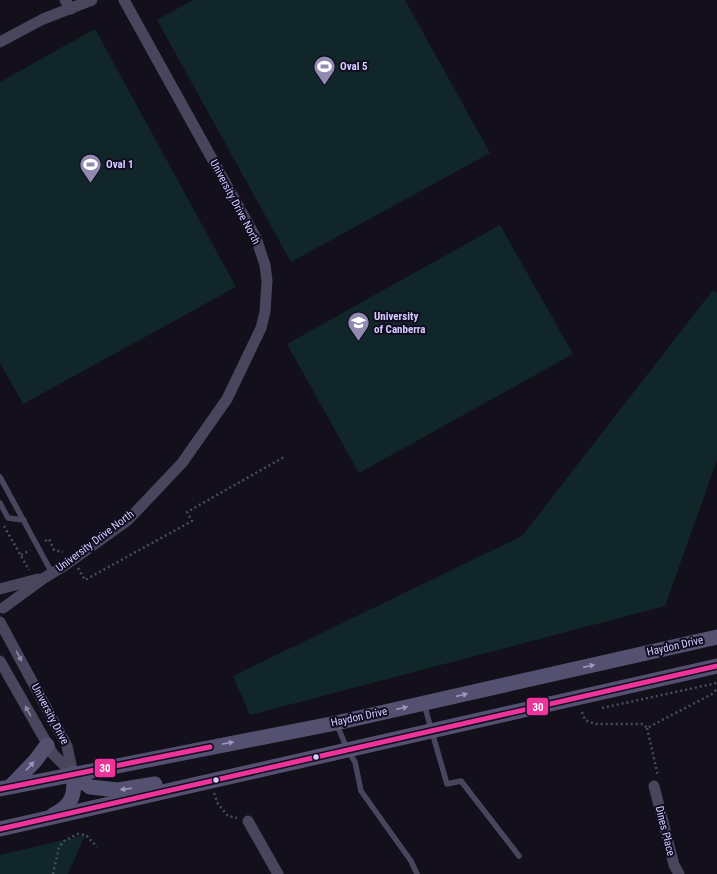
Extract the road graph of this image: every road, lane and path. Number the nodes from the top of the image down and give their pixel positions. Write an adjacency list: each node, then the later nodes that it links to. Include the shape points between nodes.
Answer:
1 (92, 0): 3 (street)
2 (124, 0): 12 (street, University Drive North, via 256,238 265,264 265,312 261,328 227,399 182,463 128,520)
3 (68, 4): 4 (street)
4 (0, 42)
5 (284, 457): 12 (path, via 187,512 192,521 85,580)
6 (0, 477): 8 (lane)
7 (0, 503): 8 (lane, via 8,518)
8 (24, 520): 10 (lane)
9 (3, 525): 11 (path)
10 (38, 546): 11 (path); 12 (path, via 49,539 54,550 68,551); 13 (lane)
11 (21, 555): 13 (path)
12 (74, 560): 13 (street, University Drive North)
13 (44, 577): 14 (street, University Drive North); 15 (street, University Drive North)
14 (0, 589)
15 (1, 605): 16 (street)
16 (0, 622): 28 (street, University Drive, one-way to 28, via 67,746)
17 (717, 637): 21 (main road, Haydon Drive, one-way to 17)
18 (0, 661): 26 (street, University Drive, one-way to 18)
19 (717, 666): 25 (main road)
20 (717, 689): 24 (path)
21 (424, 703): 23 (main road, Haydon Drive, one-way to 21); 25 (lane)
22 (582, 712): 24 (path, via 585,720 595,724 643,724)
23 (336, 723): 27 (lane); 28 (main road, Haydon Drive, one-way to 23)
24 (647, 728): 29 (path, via 659,781)
25 (432, 731): 27 (main road); 36 (lane, via 447,784 461,781)
26 (47, 745): 28 (street, University Drive); 30 (main road, one-way to 26, via 35,761)
27 (348, 750): 31 (main road); 39 (lane, via 355,762 361,791 411,861)
28 (73, 774): 30 (main road, Haydon Drive); 31 (main road, one-way to 28, via 175,779 118,790 90,787); 32 (main road, via 75,788 68,805 60,812)
29 (654, 786): 40 (street, Dines Place, via 674,865)
30 (6, 788)
31 (210, 788): 32 (main road); 33 (path, via 228,816)
32 (44, 819): 34 (main road)
33 (248, 821): 38 (street)
34 (0, 829)
35 (97, 847): 37 (path, via 86,836 78,834 64,841 59,847)
36 (519, 856)
37 (53, 874)
38 (278, 874)
39 (417, 874)
40 (679, 874)

